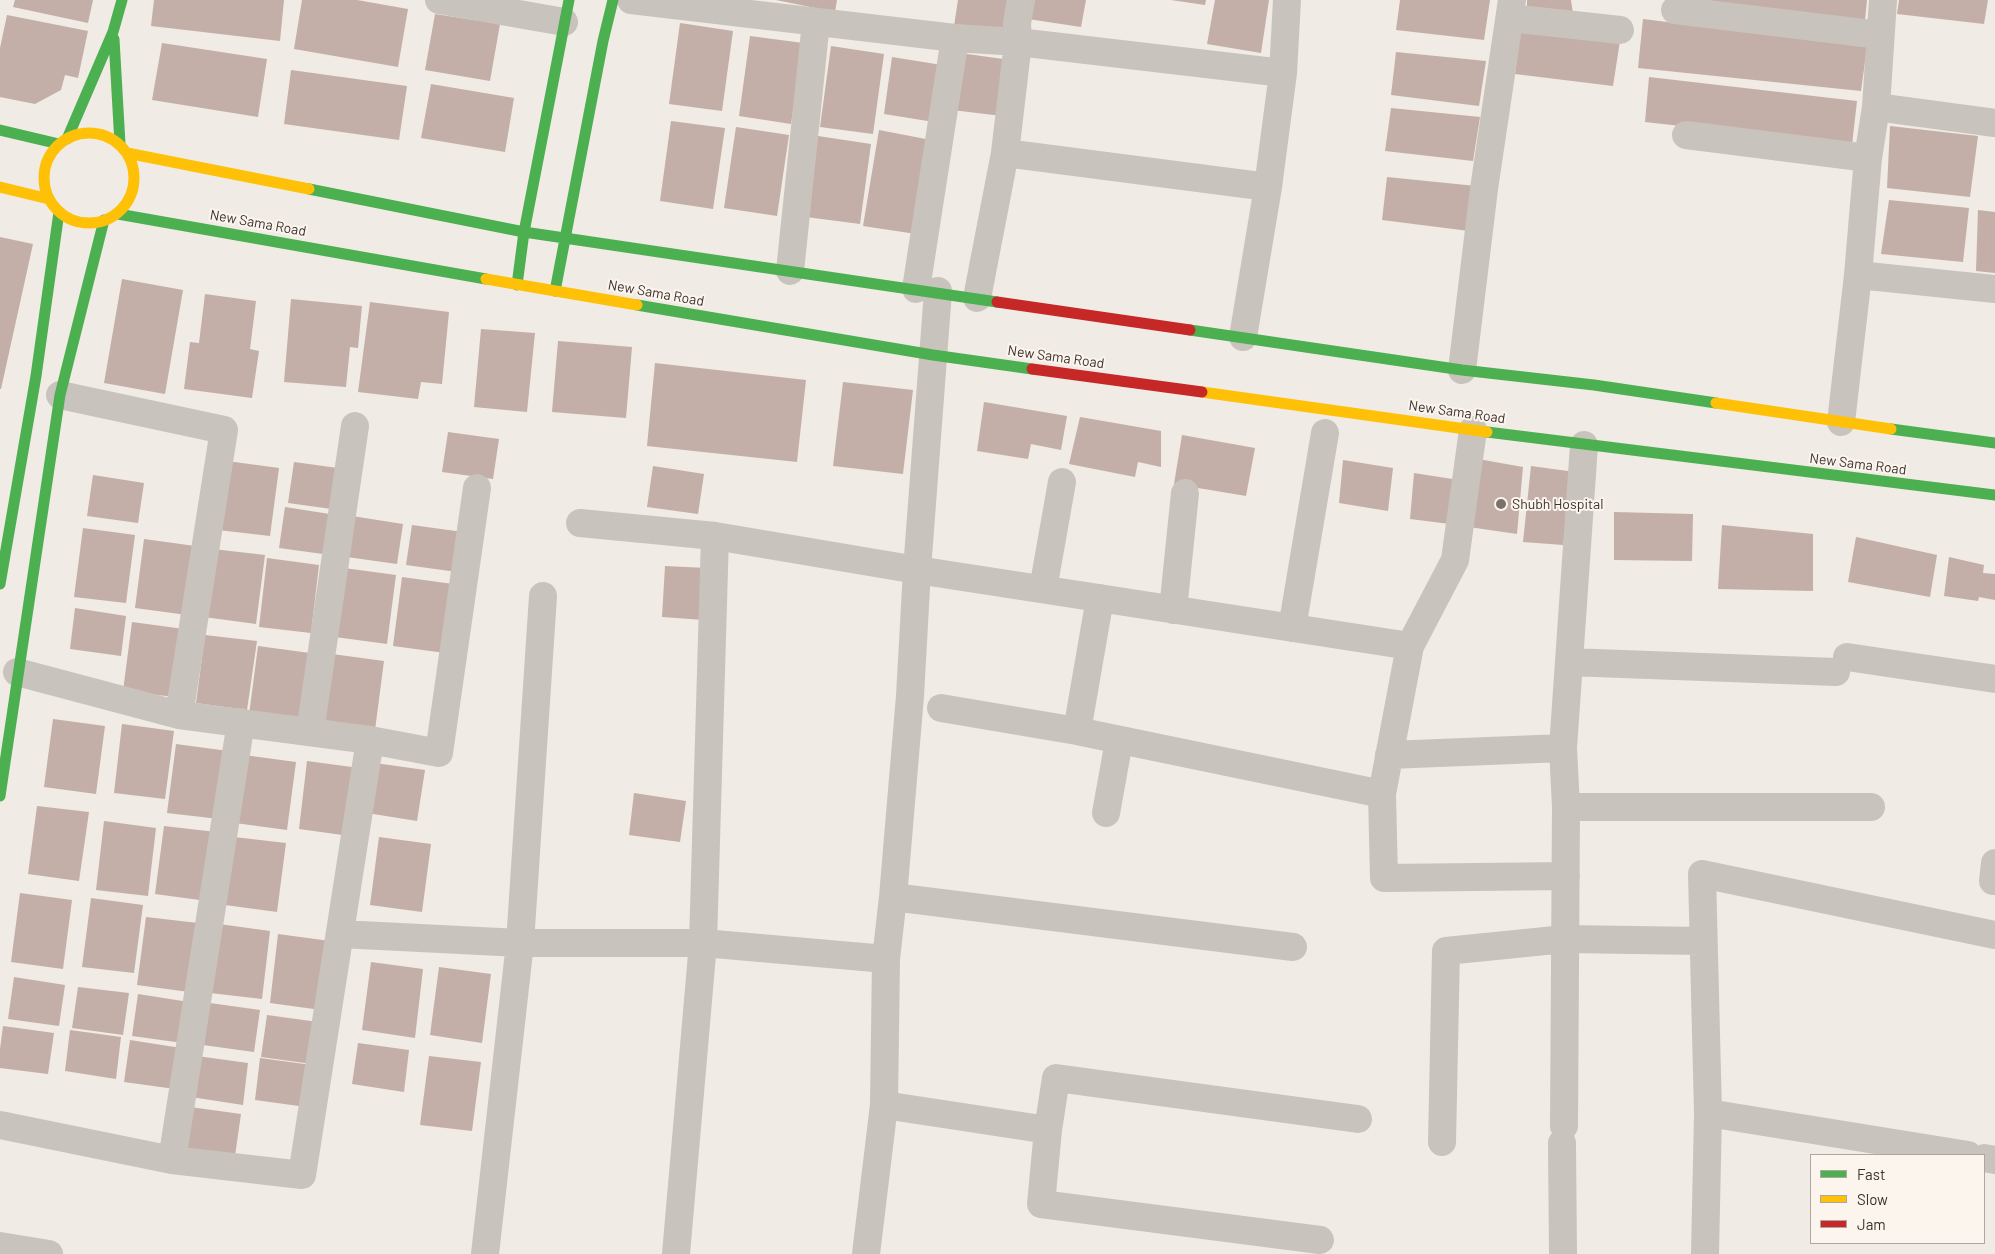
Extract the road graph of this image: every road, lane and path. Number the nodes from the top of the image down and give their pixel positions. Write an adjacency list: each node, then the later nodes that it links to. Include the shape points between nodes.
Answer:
1 (122, 0): 13 (main road)
2 (439, 0): 10 (street)
3 (613, 0): 33 (main road)
4 (631, 0): 11 (street)
5 (1021, 0): 16 (street)
6 (1287, 0): 17 (street)
7 (1883, 0): 14 (street)
8 (1511, 9): 12 (street); 43 (street)
9 (1675, 10): 14 (street)
10 (566, 11): 32 (main road)
11 (816, 22): 15 (street); 34 (street)
12 (1620, 30)
13 (114, 32): 22 (main road); 23 (main road)
14 (1880, 35): 18 (street)
15 (955, 38): 16 (street); 38 (street)
16 (1018, 42): 17 (street); 24 (street)
17 (1283, 73): 27 (street)
18 (1876, 108): 19 (street); 25 (street)
19 (1995, 123)
20 (0, 130): 22 (main road)
21 (1686, 135): 25 (street)
22 (63, 141): 23 (main road, via 91,133 107,136); 28 (main road, via 51,154 45,168 44,184)
23 (123, 149): 30 (main road, via 135,172 134,188); 32 (main road)
24 (1005, 154): 27 (street); 40 (street)
25 (1868, 158): 35 (street)
26 (0, 187): 28 (main road)
27 (1268, 187): 41 (street)
28 (49, 199): 29 (main road)
29 (59, 212): 31 (main road, via 73,220 88,223); 58 (main road, via 36,376)
30 (118, 214): 31 (main road); 36 (main road, New Sama Road)
31 (104, 220): 44 (main road)
32 (524, 232): 33 (main road); 36 (main road)
33 (565, 236): 34 (main road); 39 (main road)
34 (790, 271): 38 (main road)
35 (1858, 275): 37 (street); 45 (street)
36 (517, 285): 39 (main road, New Sama Road)
37 (1995, 289)
38 (927, 290): 40 (main road); 42 (street)
39 (555, 291): 42 (main road, New Sama Road)
40 (977, 298): 41 (main road)
41 (1243, 337): 43 (main road)
42 (933, 355): 47 (main road, New Sama Road); 57 (street)
43 (1462, 370): 45 (main road, via 1594,385)
44 (60, 395): 66 (main road); 69 (street, via 224,430)
45 (1841, 422): 49 (main road)
46 (354, 426): 72 (street)
47 (1473, 430): 50 (main road, New Sama Road); 64 (street, via 1455,560)
48 (1326, 433): 63 (street)
49 (1995, 443)
50 (1584, 445): 54 (main road, New Sama Road); 65 (street)
51 (1062, 482): 59 (street)
52 (477, 488): 73 (street, via 439,753)
53 (1185, 493): 62 (street)
54 (1995, 495)
55 (580, 523): 56 (street)
56 (715, 536): 57 (street); 89 (street)
57 (917, 570): 59 (street); 83 (street)
58 (0, 584)
59 (1043, 589): 61 (street)
60 (543, 596): 88 (street)
61 (1100, 598): 62 (street); 71 (street)
62 (1173, 610): 63 (street)
63 (1292, 628): 64 (street)
64 (1410, 646): 76 (street)
65 (1569, 662): 67 (street, via 1841,665); 75 (street)
66 (18, 672): 69 (street); 78 (main road)
67 (1995, 679)
68 (941, 708): 71 (street)
69 (179, 715): 70 (street)
70 (241, 722): 72 (street); 99 (street)
71 (1077, 731): 74 (street)
72 (310, 732): 73 (street)
73 (370, 740): 84 (street)
74 (1119, 741): 77 (street); 81 (street)
75 (1563, 748): 76 (street); 80 (street)
76 (1389, 755): 77 (street)
77 (1382, 794): 82 (street, via 1384,878)
78 (0, 796)
79 (1871, 806): 80 (street)
80 (1566, 807): 82 (street)
81 (1106, 813)
82 (1566, 876): 86 (street)
83 (893, 897): 90 (street); 91 (street)
84 (340, 934): 88 (street); 99 (street, via 302,1175)
85 (1995, 935): 87 (street, via 1702,874)
86 (1565, 939): 87 (street); 97 (street, via 1446,951); 106 (street)
87 (1703, 941): 93 (street)
88 (520, 943): 89 (street); 103 (street)
89 (703, 943): 91 (street); 104 (street)
90 (1293, 947)
91 (886, 958): 92 (street)
92 (884, 1105): 96 (street); 105 (street)
93 (1708, 1113): 98 (street); 107 (street)
94 (1358, 1119): 96 (street, via 1056,1078)
95 (0, 1125): 99 (street)
96 (1048, 1130): 100 (street, via 1041,1204)
97 (1442, 1142)
98 (1962, 1154)
99 (172, 1160)
100 (1320, 1240)
101 (0, 1246): 102 (street)
102 (49, 1254)
103 (485, 1254)
104 (676, 1254)
105 (866, 1254)
106 (1563, 1254)
107 (1705, 1254)

